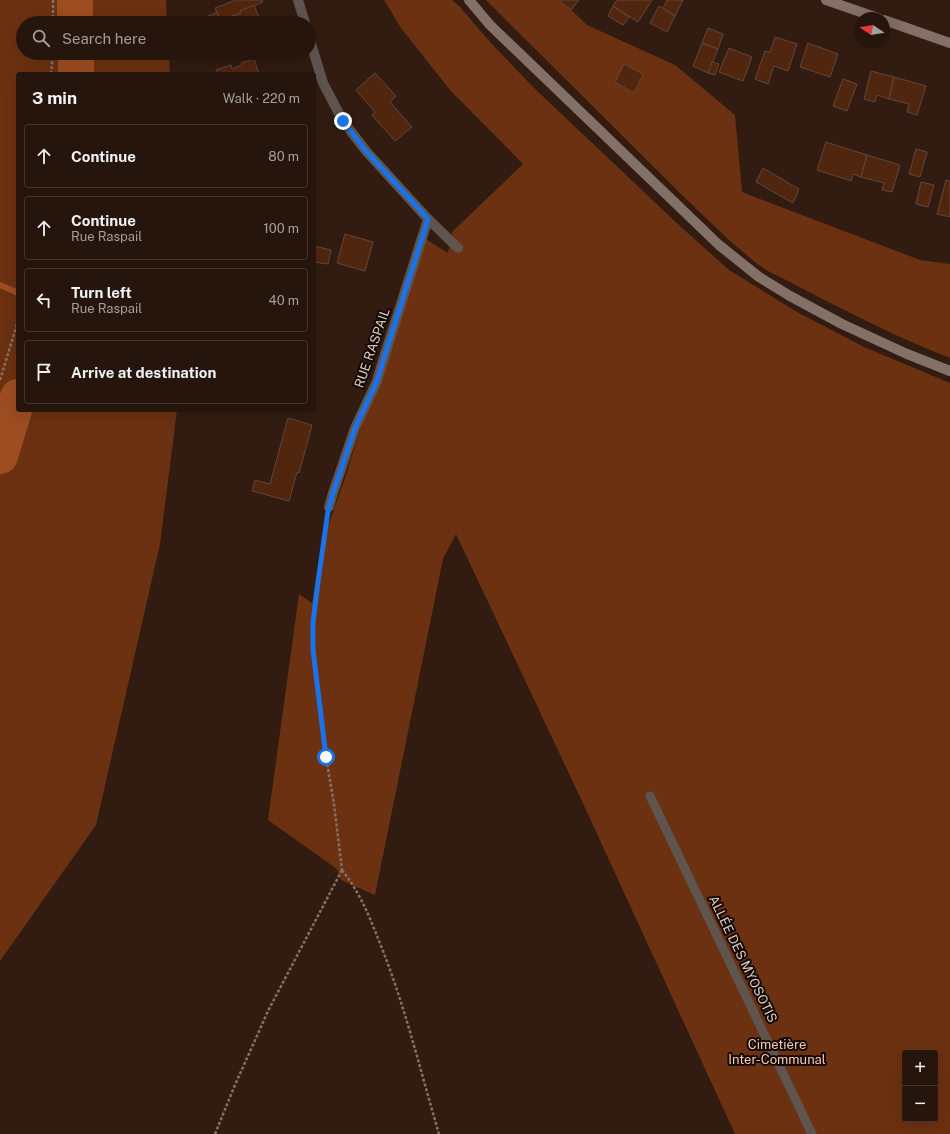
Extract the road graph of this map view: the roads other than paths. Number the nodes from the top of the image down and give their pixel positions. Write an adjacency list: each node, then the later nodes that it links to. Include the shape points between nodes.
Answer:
1 (298, 0): 5 (street)
2 (469, 0): 11 (main road, via 490,25 630,160 719,245 759,277 842,324)
3 (826, 0): 4 (main road)
4 (861, 12)
5 (303, 16)
6 (890, 22): 7 (main road)
7 (950, 43)
8 (316, 60): 9 (street, via 323,83 343,121 366,151)
9 (428, 219): 10 (street); 12 (street, RUE RASPAIL, via 377,381 355,428)
10 (458, 248)
11 (950, 371)
12 (330, 507)
13 (650, 796): 14 (lane, ALLÉE DES MYOSOTIS)
14 (812, 1134)

